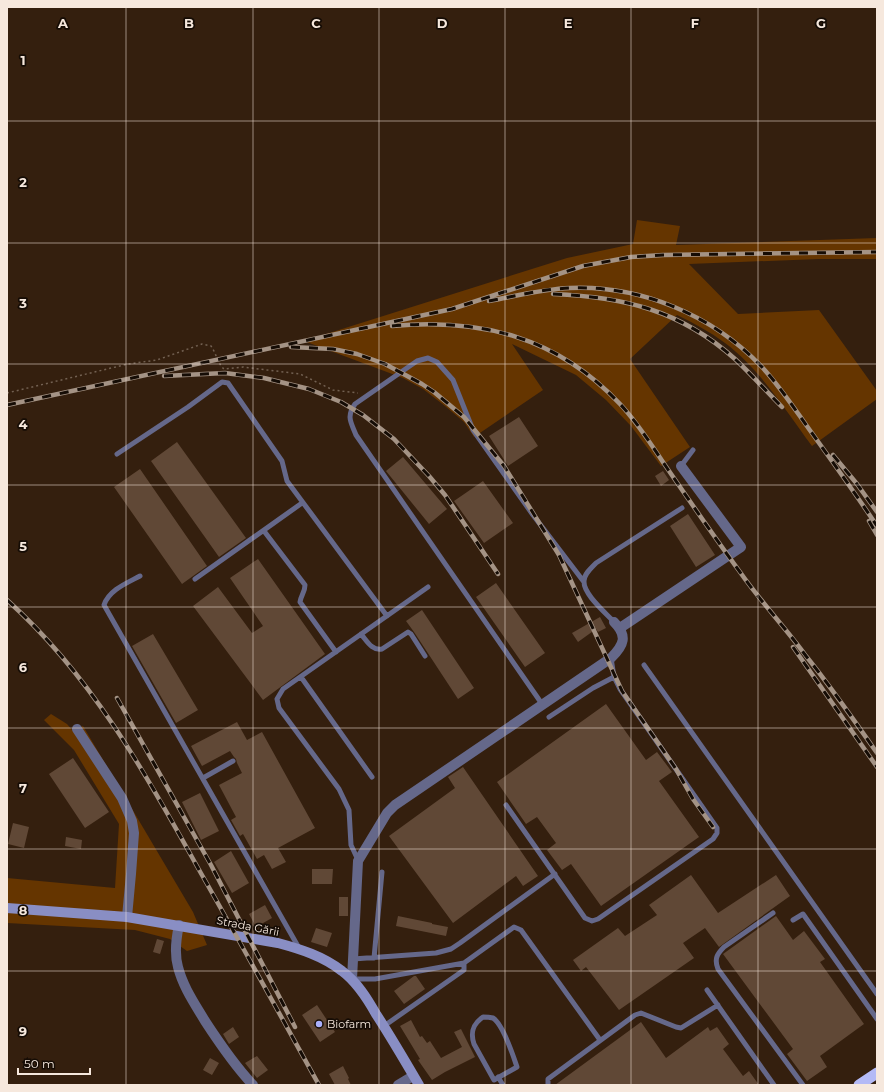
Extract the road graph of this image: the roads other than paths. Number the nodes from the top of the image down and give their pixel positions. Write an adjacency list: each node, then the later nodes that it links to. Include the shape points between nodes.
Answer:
1 (693, 450): 3 (lane)
2 (117, 454): 4 (lane, via 222,382 226,382 282,461 287,481)
3 (680, 466): 12 (street, via 741,547)
4 (302, 503): 6 (lane); 11 (lane)
5 (682, 508): 9 (lane, via 596,563 587,573)
6 (264, 531): 8 (lane); 14 (lane, via 305,585 300,602)
7 (140, 576): 25 (lane, via 110,594 104,605)
8 (195, 579)
9 (584, 582): 12 (lane, via 592,598); 20 (lane, via 472,430 453,380 437,362 428,358 417,361 355,404 349,418 356,435)
10 (428, 587): 11 (lane)
11 (387, 616): 13 (lane)
12 (617, 625): 16 (street, via 623,635 622,644)
13 (361, 634): 14 (lane); 15 (lane, via 377,650 408,632)
14 (336, 652): 18 (lane)
15 (425, 656)
16 (611, 658): 19 (lane); 20 (street)
17 (644, 665): 41 (lane)
18 (301, 677): 24 (lane); 27 (lane, via 283,689 277,699 279,708 339,789 350,810 351,845)
19 (614, 677): 21 (lane); 29 (lane, via 717,828 717,833 713,839 592,921 585,918)
20 (542, 704): 27 (street, via 395,805 387,813)
21 (549, 717)
22 (77, 729): 32 (street, via 119,792 132,821 134,833)
23 (233, 761): 25 (lane)
24 (372, 777)
25 (203, 778): 35 (lane)
26 (506, 805): 29 (lane)
27 (358, 861): 37 (street)
28 (382, 872): 36 (lane)
29 (555, 874): 36 (lane, via 467,938 443,952)
30 (7, 908): 32 (main road, Strada Gării)
31 (773, 914): 56 (lane, via 724,946 715,963)
32 (127, 917): 34 (main road, Strada Gării)
33 (793, 920): 43 (lane, via 803,914)
34 (179, 925): 35 (main road, Strada Gării); 50 (street, via 176,940 177,967 186,988 218,1041)
35 (300, 949): 39 (main road, Strada Gării, via 330,963)
36 (374, 958): 37 (lane)
37 (352, 959): 39 (street)
38 (464, 963): 39 (lane, via 375,979); 44 (lane, via 464,970); 45 (lane, via 512,928 519,928)
39 (352, 979): 44 (main road, Strada Gării)
40 (707, 990): 42 (lane)
41 (877, 994)
42 (718, 1005): 45 (lane, via 681,1028 641,1013); 55 (lane)
43 (877, 1019)
44 (384, 1026): 47 (main road, Strada Gării)
45 (600, 1040): 54 (lane, via 548,1078)
46 (877, 1072): 49 (highway)
47 (414, 1076): 51 (street); 52 (main road, Strada Gării)
48 (498, 1077): 48 (lane, via 494,1080 472,1038 474,1025 483,1018 492,1018 498,1022 518,1067); 53 (lane)
49 (862, 1084)
50 (253, 1085)
51 (398, 1085)
52 (419, 1085)
53 (503, 1085)
54 (548, 1085)
55 (774, 1085)
56 (803, 1085)

